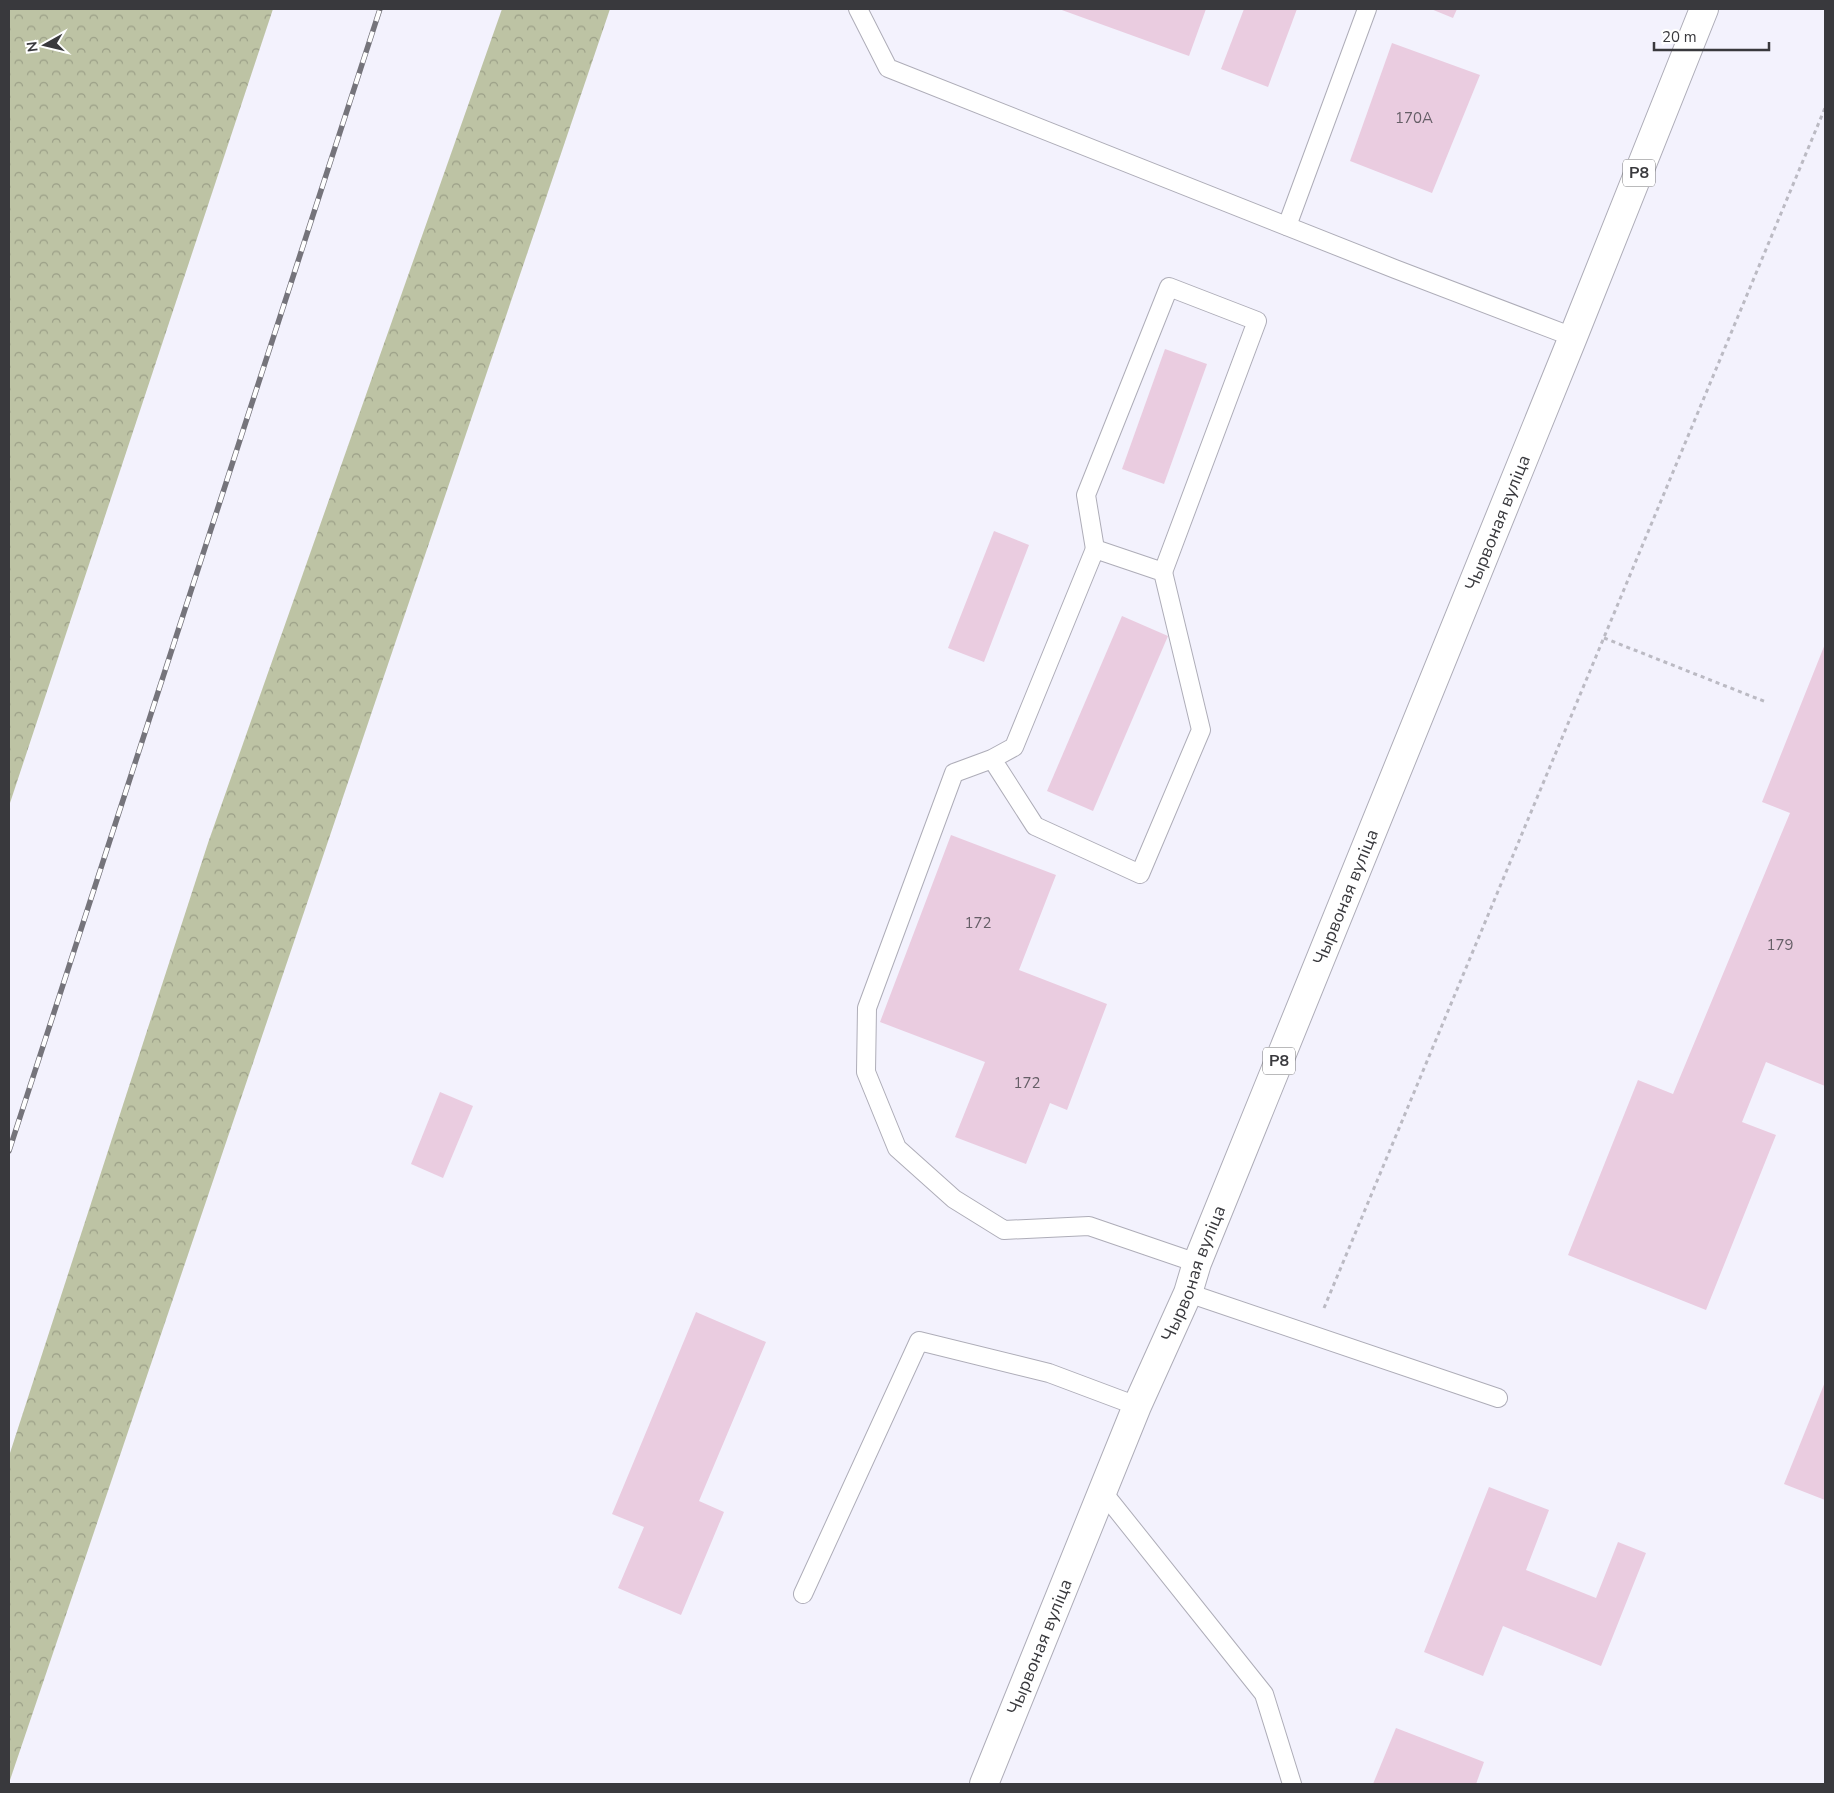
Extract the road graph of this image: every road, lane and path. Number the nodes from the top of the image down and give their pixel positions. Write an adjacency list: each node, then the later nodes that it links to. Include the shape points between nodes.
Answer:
1 (858, 9): 5 (lane, via 888,68)
2 (1367, 9): 5 (lane)
3 (1704, 9): 6 (main road, Чырвоная вуліца / Р8)
4 (1825, 108): 9 (path)
5 (1286, 226): 6 (lane)
6 (1573, 337): 12 (main road, Чырвоная вуліца / Р8)
7 (1095, 549): 8 (lane); 8 (lane, via 1086,495 1169,287 1257,321); 11 (lane, via 1014,748)
8 (1163, 572): 11 (lane, via 1201,730 1140,874 1035,826)
9 (1604, 638): 10 (path); 14 (path)
10 (1766, 702)
11 (992, 759): 12 (lane, via 954,773 867,1008 866,1072 897,1148 954,1199 1004,1230 1089,1226)
12 (1197, 1263): 13 (main road, Чырвоная вуліца / Р8)
13 (1188, 1293): 14 (lane); 16 (main road, Чырвоная вуліца / Р8)
14 (1313, 1334): 15 (lane)
15 (1498, 1398)
16 (1137, 1406): 17 (main road, Чырвоная вуліца / Р8); 18 (lane, via 1049,1373 919,1341)
17 (1102, 1491): 19 (main road, Чырвоная вуліца / Р8); 20 (lane, via 1264,1694)
18 (803, 1594)
19 (984, 1784)
20 (1292, 1784)

